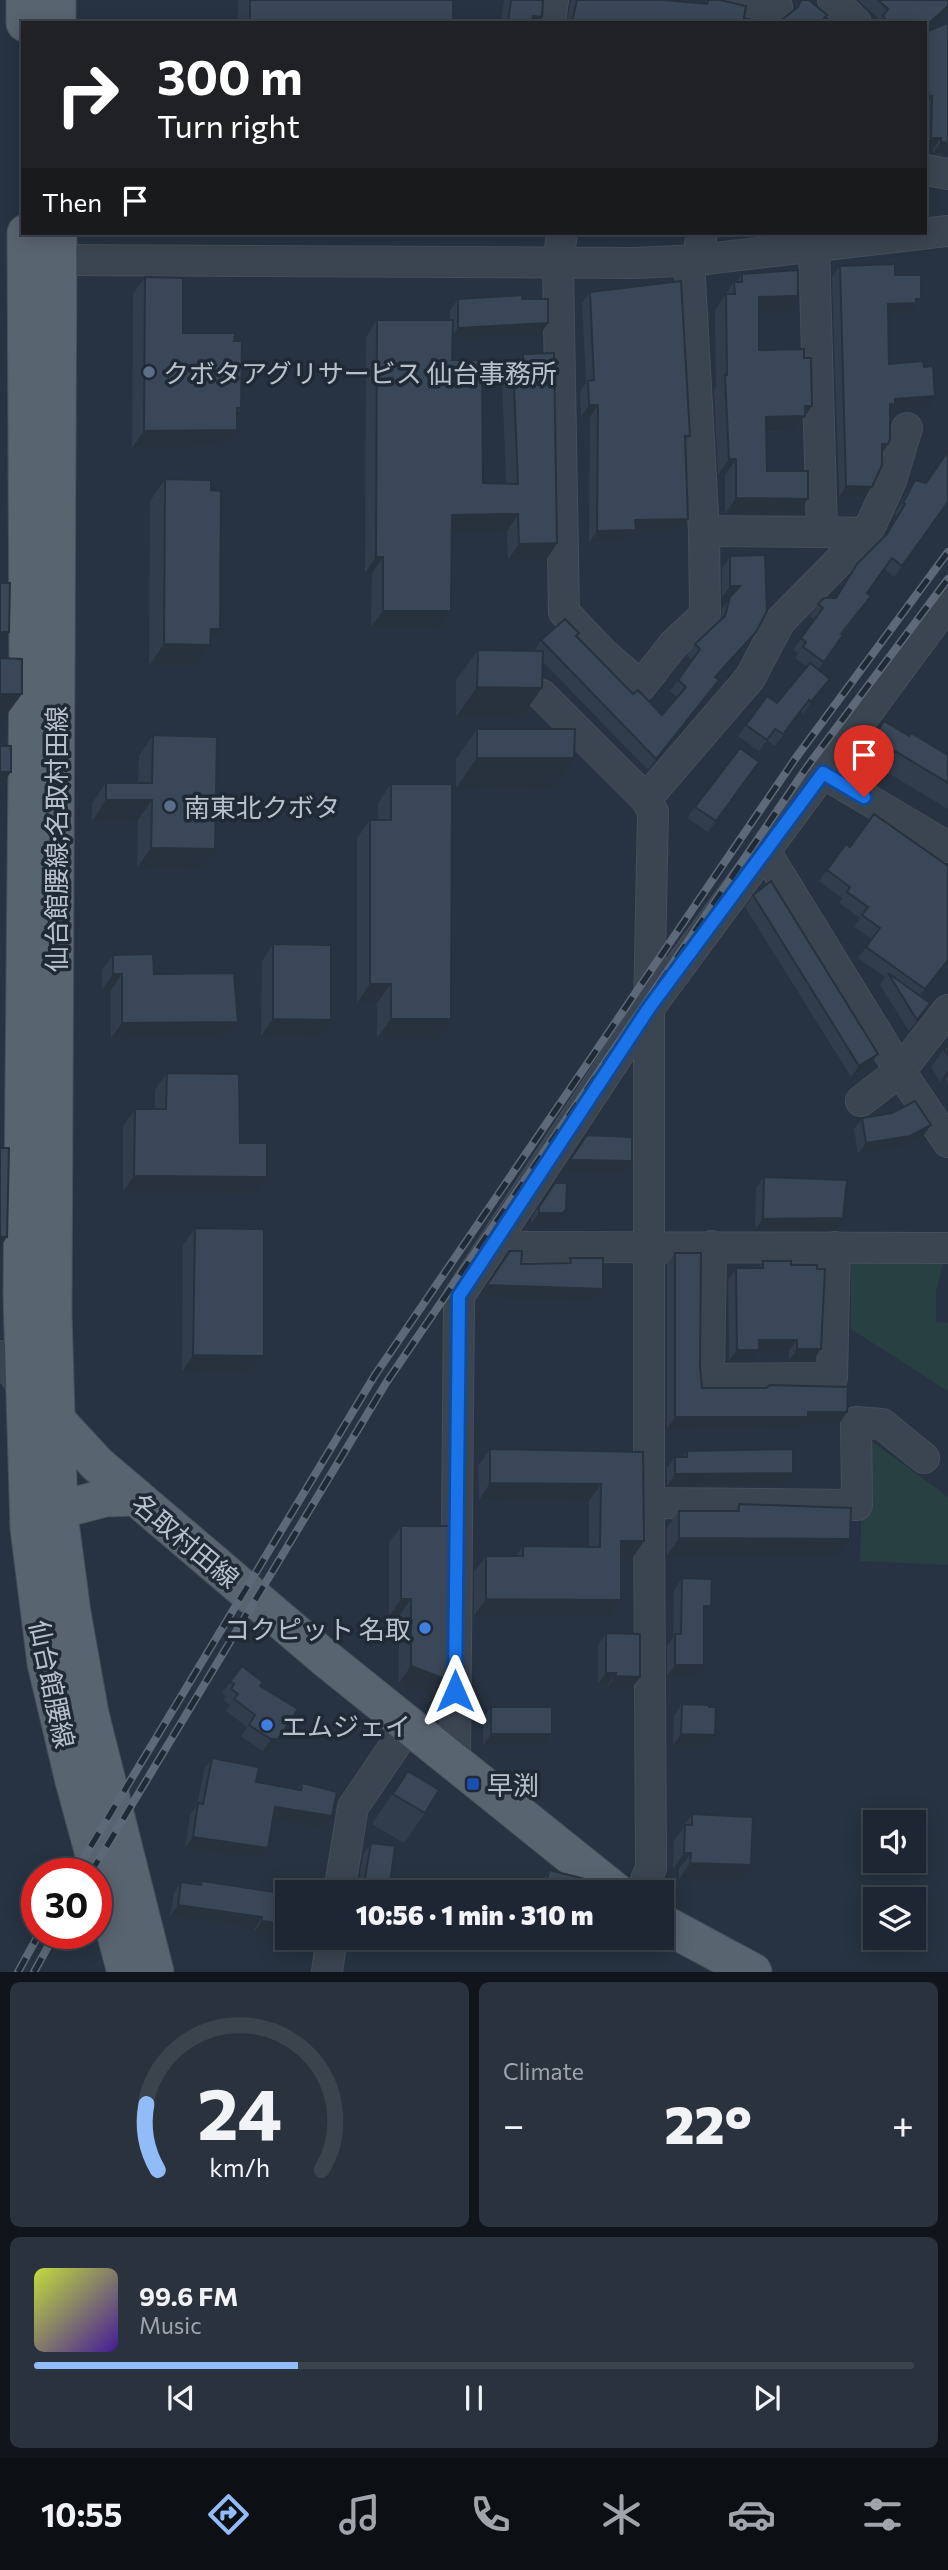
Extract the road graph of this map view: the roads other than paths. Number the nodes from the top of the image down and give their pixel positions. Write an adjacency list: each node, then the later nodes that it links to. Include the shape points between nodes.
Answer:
1 (25, 0): 7 (main road)
2 (57, 0): 8 (main road)
3 (553, 0): 9 (street)
4 (740, 0): 6 (street)
5 (833, 0): 10 (street)
6 (774, 10)
7 (25, 21)
8 (57, 21)
9 (550, 21)
10 (854, 21)
11 (927, 170): 12 (street)
12 (948, 174)
13 (948, 231): 14 (street)
14 (927, 233)
15 (562, 235): 20 (street)
16 (901, 235): 17 (street)
17 (814, 247): 19 (street); 23 (street)
18 (34, 249): 20 (street); 26 (main road, 仙台館腰線;名取村田線); 44 (main road, 仙台館腰線;名取村田線, via 54,864)
19 (696, 251): 20 (street); 22 (street)
20 (558, 265): 22 (street, via 564,612 640,685 705,615)
21 (907, 428): 24 (street, via 891,481)
22 (704, 531): 23 (street)
23 (822, 531): 24 (street)
24 (867, 533): 29 (street, via 780,621 750,678)
25 (948, 603): 28 (street)
26 (14, 664): 43 (main road, 仙台館腰線;名取村田線)
27 (542, 695): 29 (street)
28 (823, 773): 30 (street); 31 (street)
29 (646, 799): 32 (street, via 653,812)
30 (948, 847)
31 (765, 851): 32 (street); 34 (street)
32 (649, 1008): 37 (street); 50 (street, via 459,1296)
33 (948, 1010): 34 (street)
34 (900, 1071): 35 (street); 36 (street)
35 (861, 1101)
36 (948, 1142)
37 (649, 1246): 38 (street); 39 (street); 47 (street)
38 (711, 1246): 40 (street); 40 (street, via 709,1379 832,1378)
39 (525, 1247)
40 (835, 1247): 41 (street)
41 (948, 1248)
42 (0, 1356): 43 (street)
43 (26, 1390): 44 (main road, 名取村田線); 56 (main road, 仙台館腰線, via 29,1528 44,1650)
44 (56, 1418): 46 (main road, 名取村田線, via 97,1464); 48 (main road, 仙台館腰線)
45 (924, 1458): 47 (street, via 881,1424 856,1422 857,1504)
46 (136, 1497): 48 (main road, via 105,1498); 49 (main road, 名取村田線)
47 (649, 1503): 53 (street, via 652,1868)
48 (59, 1510): 57 (main road, 仙台館腰線, via 90,1714)
49 (408, 1726): 50 (main road, 名取村田線); 51 (street, via 353,1807)
50 (455, 1763): 52 (main road, 名取村田線)
51 (341, 1880)
52 (601, 1880)
53 (646, 1880)
54 (674, 1929): 59 (main road)
55 (330, 1950): 58 (street)
56 (126, 1972)
57 (155, 1972)
58 (327, 1972)
59 (753, 1972)

